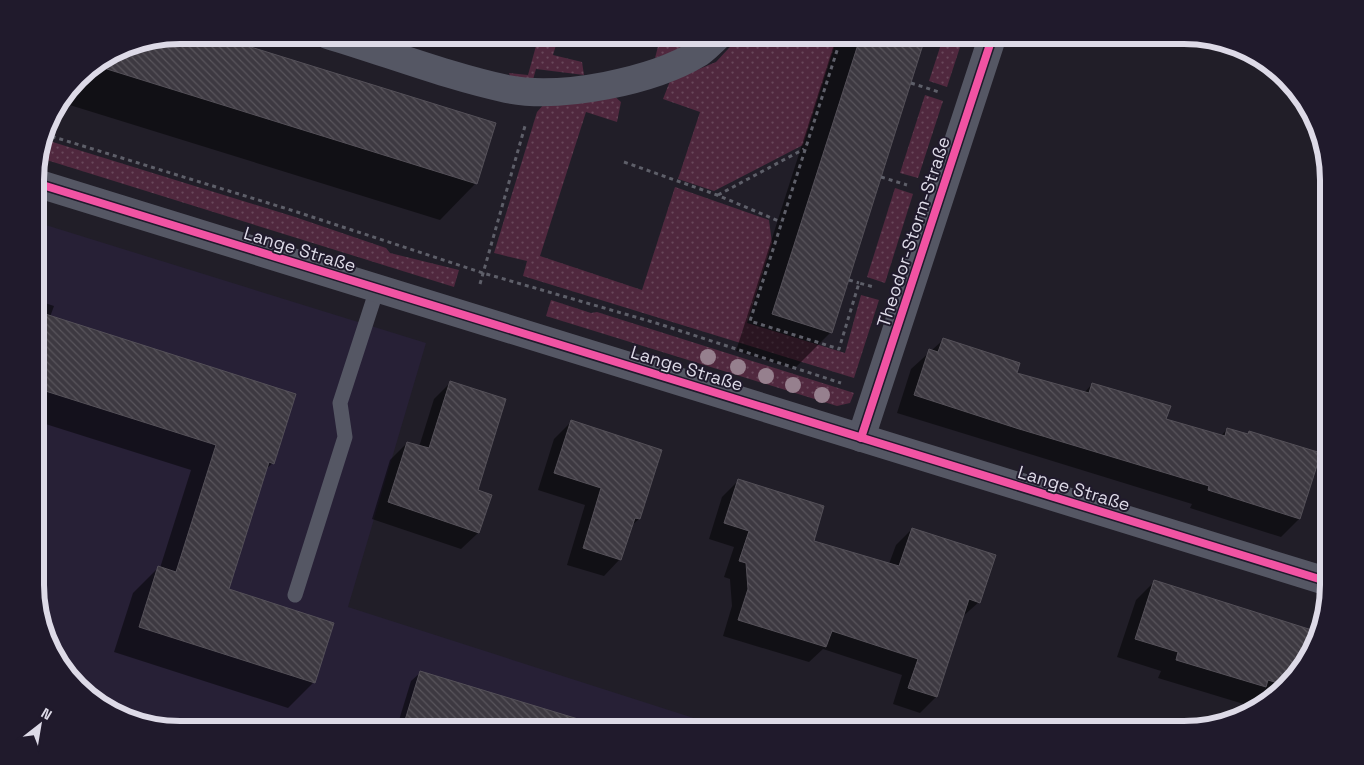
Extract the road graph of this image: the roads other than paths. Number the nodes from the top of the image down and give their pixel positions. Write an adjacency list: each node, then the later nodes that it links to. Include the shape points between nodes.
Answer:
1 (357, 44): 2 (street, via 473,80 535,92 611,84 658,72 700,52)
2 (709, 44)
3 (990, 44): 6 (street, Theodor-Storm-Straße)
4 (44, 185): 5 (street, Lange Straße)
5 (377, 289): 6 (street, Lange Straße); 8 (lane, via 340,403 345,436)
6 (861, 438): 7 (street, Lange Straße)
7 (1320, 579)
8 (296, 595)

